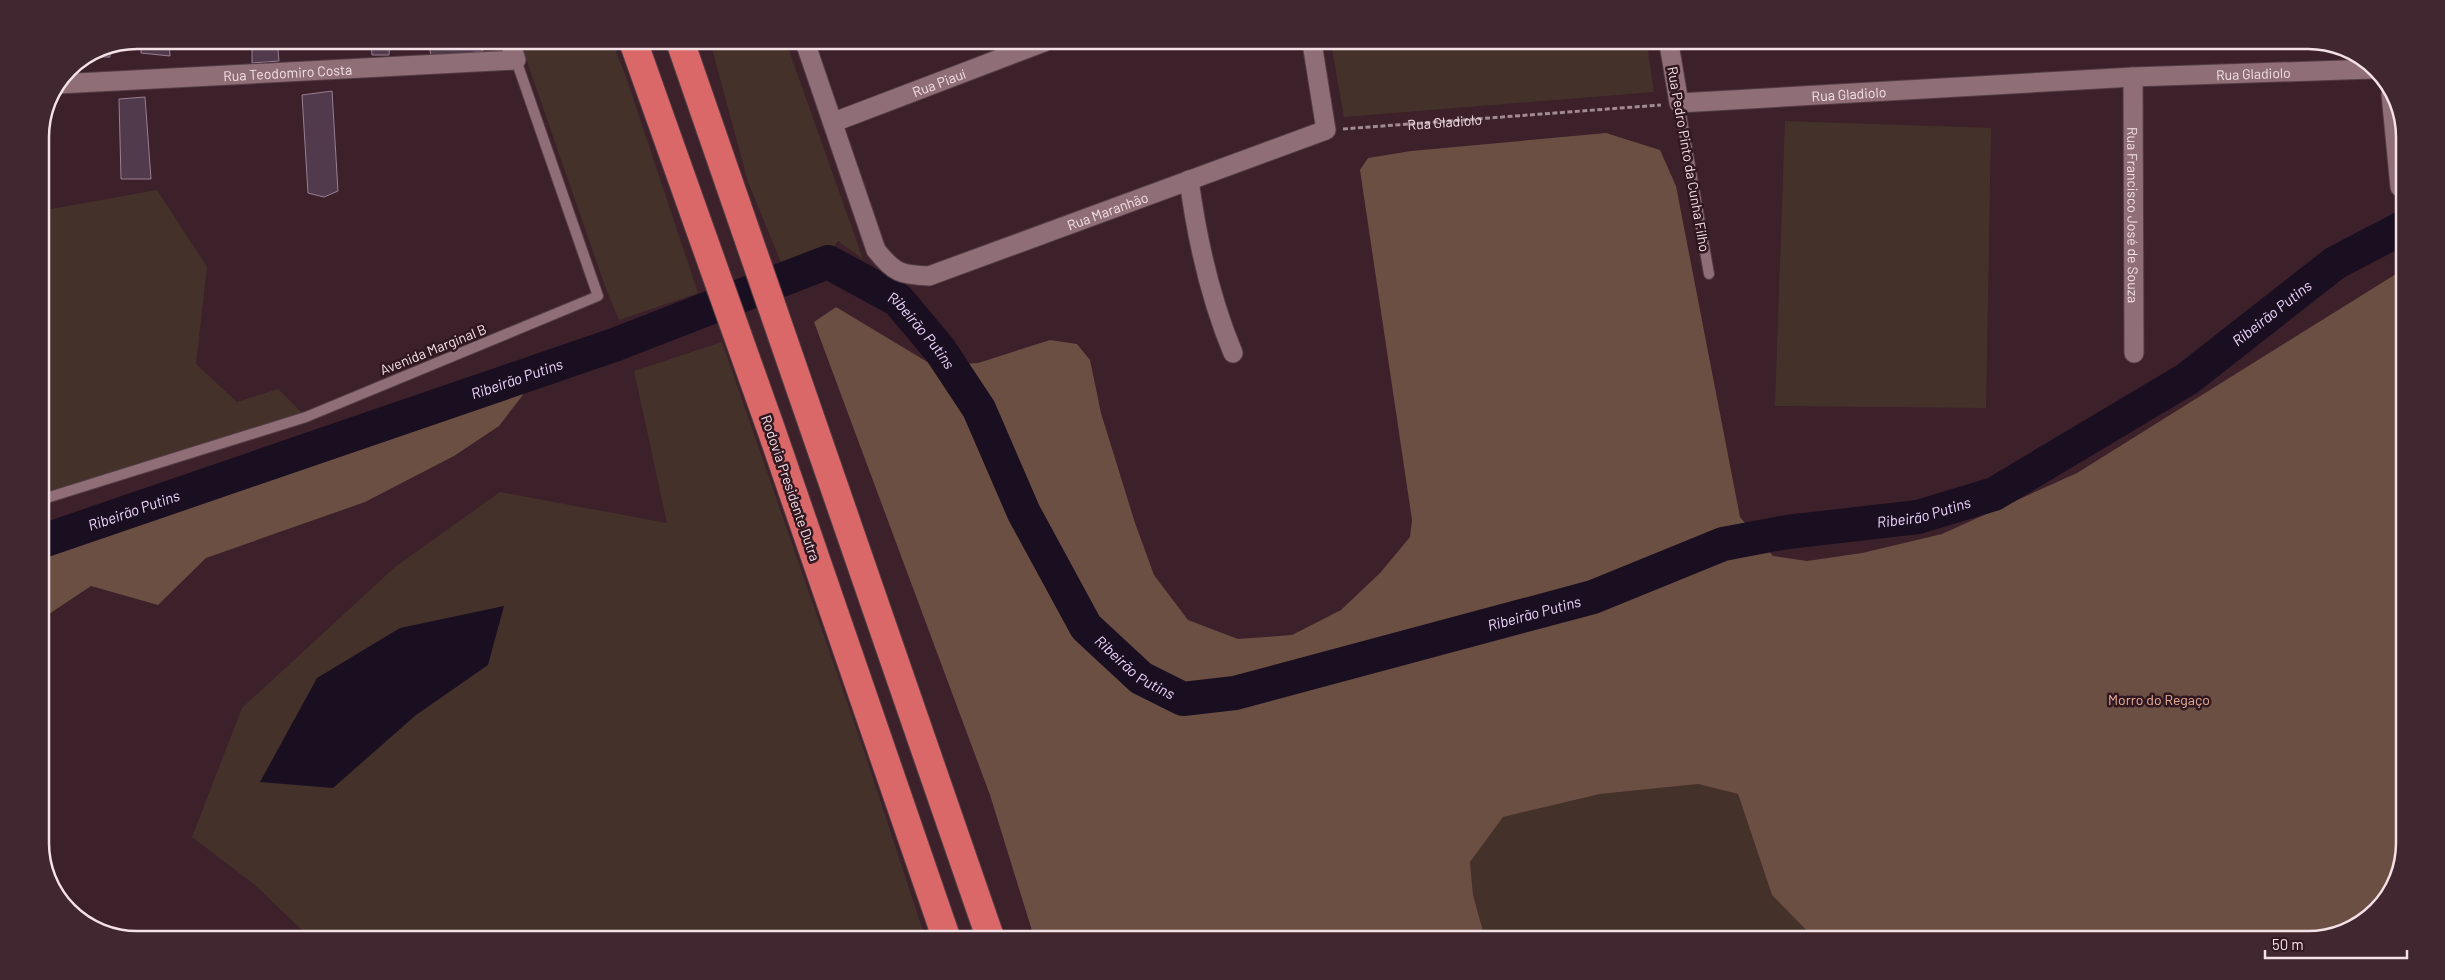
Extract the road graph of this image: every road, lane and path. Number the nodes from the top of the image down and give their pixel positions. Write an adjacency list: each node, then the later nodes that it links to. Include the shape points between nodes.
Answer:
1 (513, 49): 8 (street)
2 (636, 49): 22 (highway, Rodovia Presidente Dutra, via 749,365)
3 (683, 49): 23 (highway)
4 (808, 49): 14 (street)
5 (1026, 49): 14 (street, Rua Piauí)
6 (1313, 49): 15 (street)
7 (1670, 49): 12 (street, Rua Pedro Pinto da Cunha Filho)
8 (516, 60): 11 (street, Rua Teodomiro Costa); 21 (lane, Avenida Marginal B, via 598,296 306,417)
9 (2364, 69): 10 (street, Rua Gladiolo)
10 (2133, 77): 12 (street, Rua Gladiolo); 20 (street, Rua Francisco José de Souza)
11 (67, 84)
12 (1679, 103): 15 (path, Rua Gladiolo); 18 (lane, Rua Pedro Pinto da Cunha Filho)
13 (2393, 112): 16 (street)
14 (834, 122): 17 (street, Rua Maranhão, via 876,250 889,267 905,275 929,276)
15 (1326, 130): 17 (street, Rua Maranhão)
16 (2396, 146)
17 (1189, 180): 19 (street, via 1198,245)
18 (1709, 274)
19 (1233, 353)
20 (2134, 353)
21 (49, 497)
22 (944, 931)
23 (988, 931)

